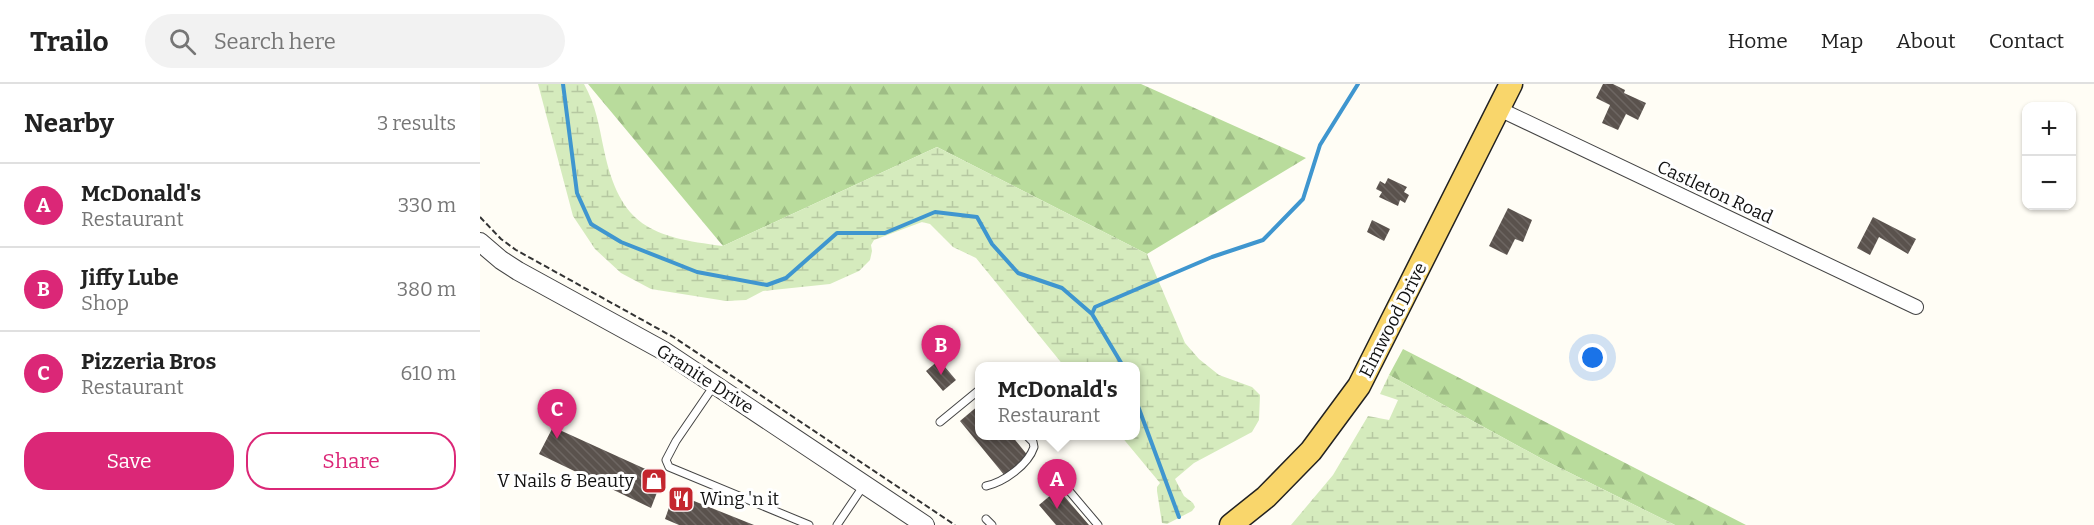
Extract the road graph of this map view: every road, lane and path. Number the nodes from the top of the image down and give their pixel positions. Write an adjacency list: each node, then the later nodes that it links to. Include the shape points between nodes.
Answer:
1 (1511, 84): 2 (main road, Elmwood Drive)
2 (1499, 109): 4 (street, Castleton Road); 18 (main road, Elmwood Drive, via 1359,386 1311,451)
3 (480, 242): 5 (street, Granite Drive, via 518,271 646,340)
4 (1916, 307)
5 (715, 385): 10 (street, Granite Drive); 14 (lane, via 676,441 666,460 669,467)
6 (975, 393): 7 (lane)
7 (940, 422)
8 (1031, 440): 11 (lane, via 1034,447 1026,461 998,483)
9 (1049, 466): 17 (lane)
10 (865, 484): 13 (lane); 15 (street, Granite Drive)
11 (986, 486)
12 (986, 519): 16 (lane)
13 (839, 524)
14 (809, 525)
15 (925, 525)
16 (992, 525)
17 (1098, 525)
18 (1232, 525)

